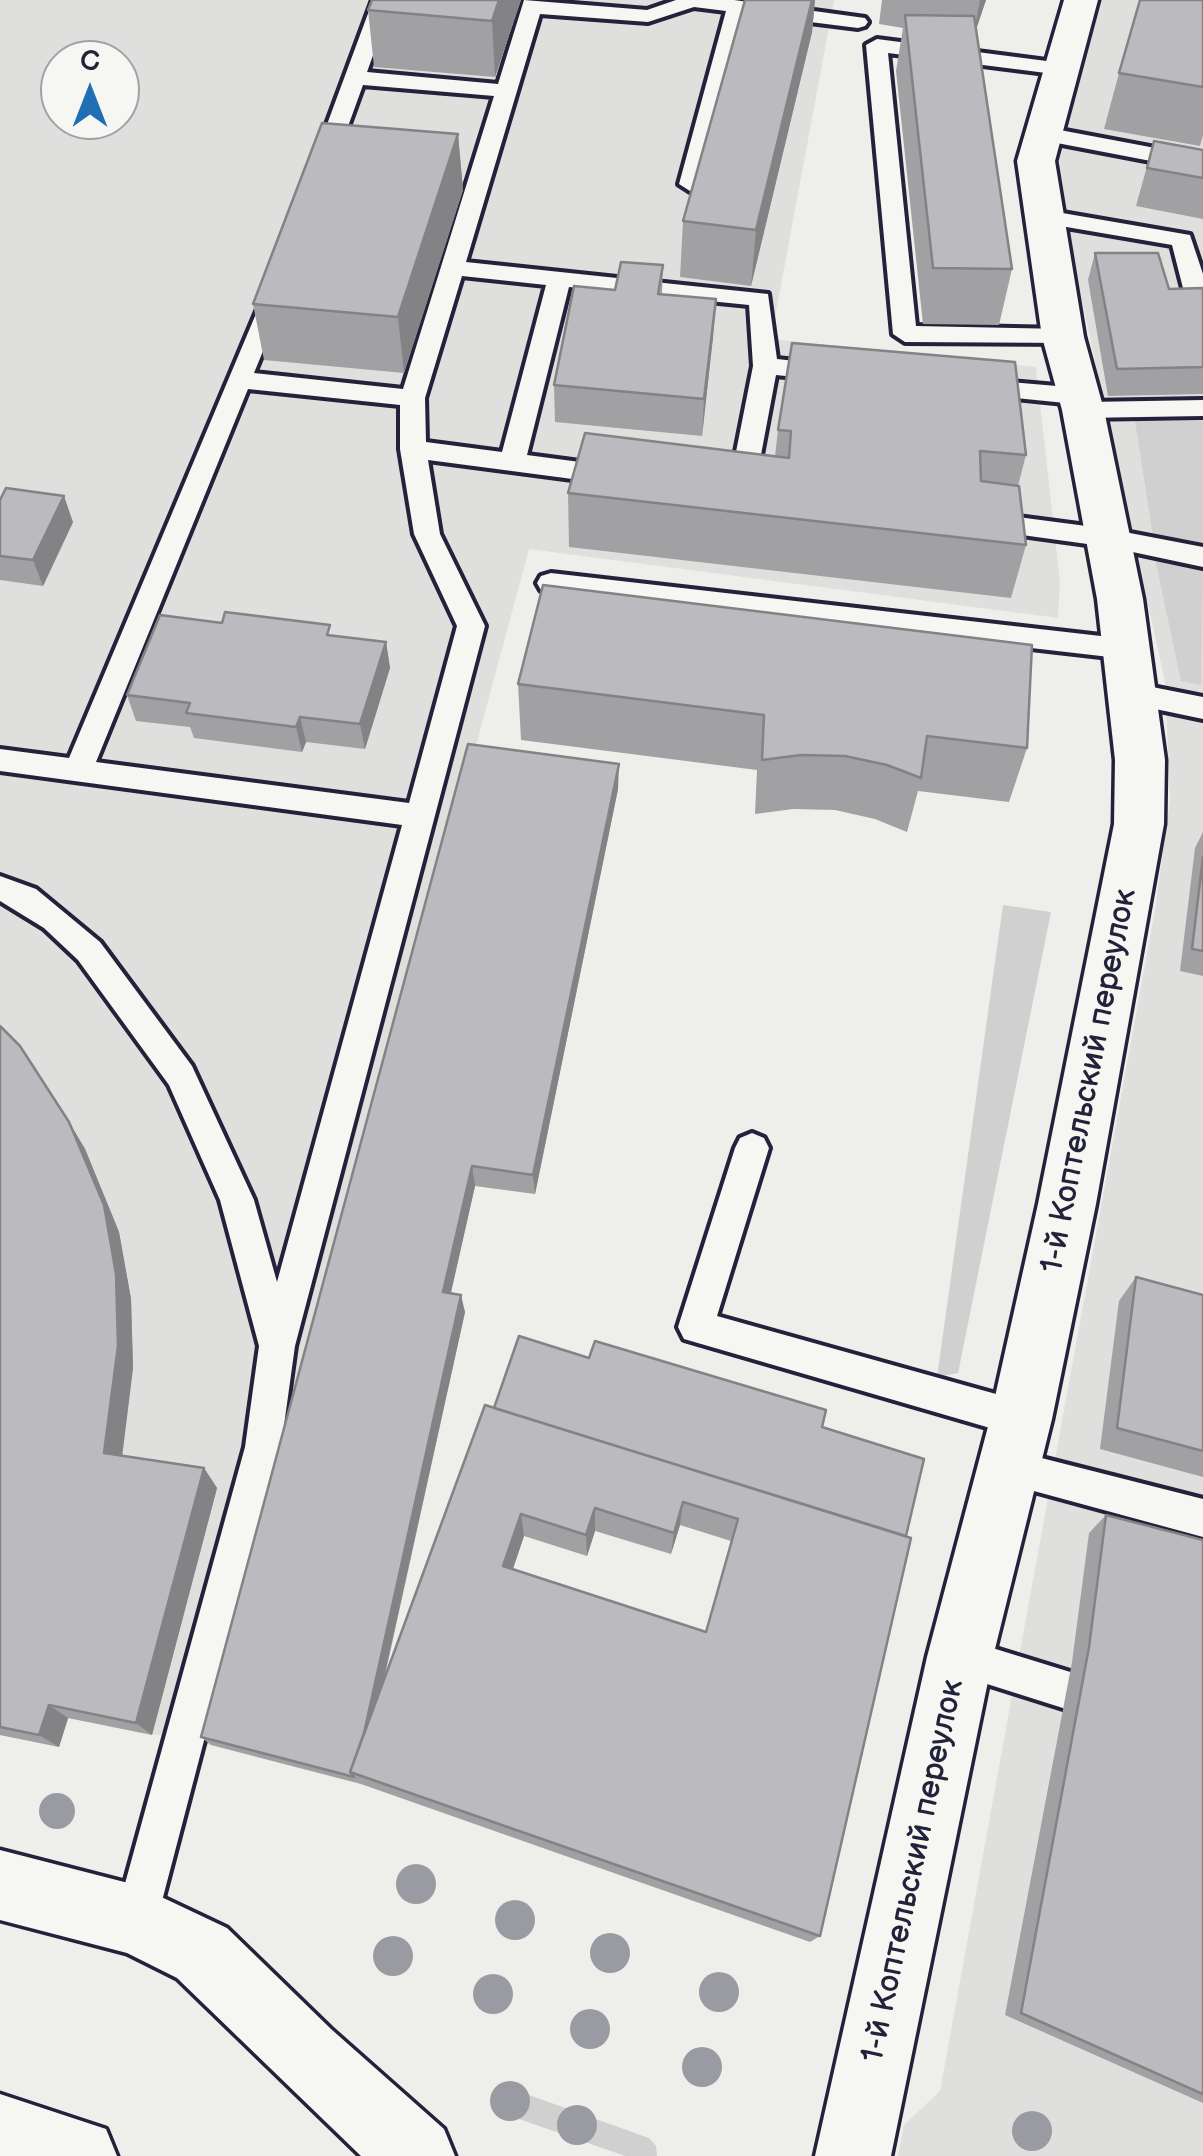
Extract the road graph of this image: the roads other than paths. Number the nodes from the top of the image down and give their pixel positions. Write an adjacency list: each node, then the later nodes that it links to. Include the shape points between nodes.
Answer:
1 (383, 0): 10 (lane)
2 (866, 0): 7 (lane)
3 (1081, 0): 9 (street, 1-й Коптельский переулок)
4 (693, 1): 5 (lane, via 648,16); 6 (lane)
5 (533, 3): 11 (lane)
6 (738, 7): 7 (lane); 14 (lane)
7 (858, 22): 8 (lane)
8 (878, 45): 9 (lane); 21 (lane, via 905,334)
9 (1062, 69): 12 (street, 1-й Коптельский переулок)
10 (356, 78): 11 (lane); 15 (lane, via 334,162)
11 (507, 90): 17 (lane, via 471,173)
12 (1044, 134): 13 (lane); 16 (street, 1-й Коптельский переулок, via 1036,161)
13 (1203, 164)
14 (690, 184)
15 (310, 198)
16 (1044, 217): 20 (lane, via 1182,240); 21 (street, 1-й Коптельский переулок)
17 (453, 268): 19 (lane); 26 (lane)
18 (283, 271): 24 (lane)
19 (560, 279): 22 (lane, via 760,299); 30 (lane)
20 (1203, 296)
21 (1064, 338): 27 (street, 1-й Коптельский переулок)
22 (765, 366): 23 (lane); 32 (lane)
23 (862, 376)
24 (241, 380): 26 (lane); 40 (lane)
25 (958, 386): 27 (lane)
26 (414, 398): 29 (lane)
27 (1082, 403): 28 (lane); 34 (street, 1-й Коптельский переулок)
28 (1203, 408)
29 (413, 448): 30 (lane); 41 (lane, via 427,534 470,626)
30 (512, 462): 31 (lane)
31 (645, 480)
32 (744, 493)
33 (968, 520): 34 (lane)
34 (1110, 538): 35 (lane); 37 (street, 1-й Коптельский переулок)
35 (1203, 556)
36 (551, 583): 37 (lane)
37 (1129, 671): 38 (lane); 45 (street, 1-й Коптельский переулок, via 1141,777 1139,824)
38 (1202, 705)
39 (0, 760): 40 (lane)
40 (78, 770): 41 (lane)
41 (419, 816): 44 (lane)
42 (0, 888): 44 (lane, via 55,919 89,951 181,1076 236,1200)
43 (752, 1148): 45 (lane, via 696,1326)
44 (277, 1346): 50 (lane, via 263,1448)
45 (1015, 1443): 46 (lane); 47 (street, 1-й Коптельский переулок)
46 (1203, 1518)
47 (960, 1656): 48 (lane); 54 (street, 1-й Коптельский переулок)
48 (1066, 1690)
49 (0, 1885): 50 (street)
50 (136, 1920): 53 (street, via 202,1954)
51 (0, 2130): 52 (street)
52 (79, 2156)
53 (417, 2156)
54 (852, 2156)

